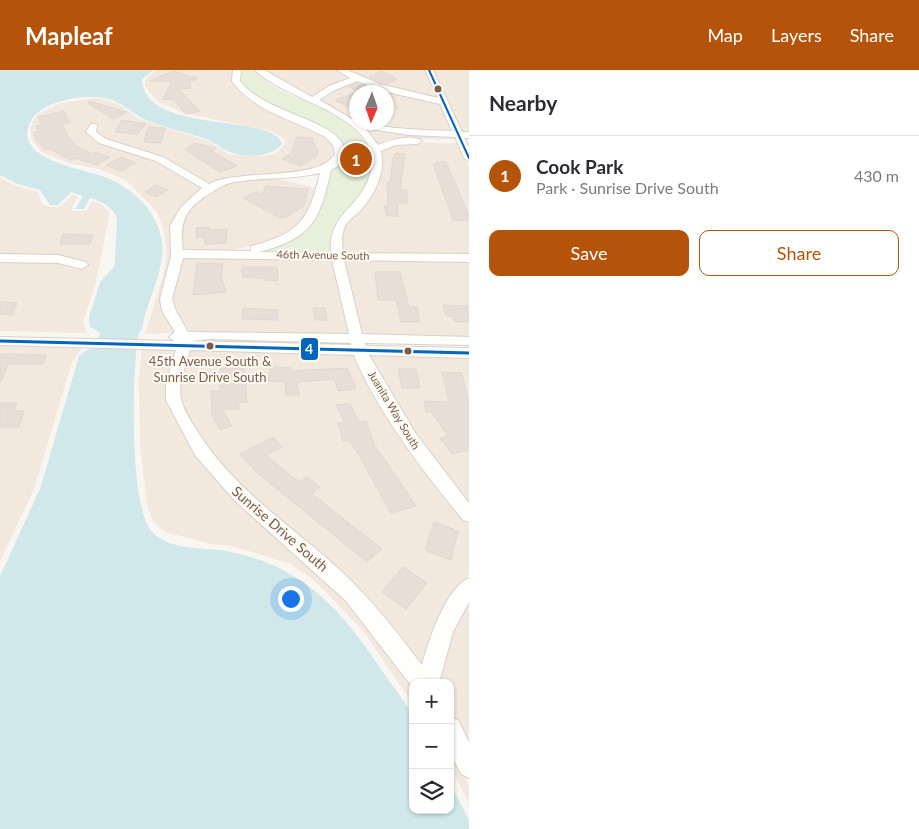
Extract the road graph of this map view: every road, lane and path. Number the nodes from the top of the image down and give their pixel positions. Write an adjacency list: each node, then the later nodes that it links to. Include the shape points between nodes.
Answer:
1 (237, 70): 15 (street, via 236,81 246,96 312,126 334,140 340,154 338,161)
2 (259, 70): 6 (street, via 285,89)
3 (341, 70): 5 (street)
4 (429, 70): 7 (street)
5 (356, 79): 6 (street, via 332,88); 7 (street)
6 (312, 101): 8 (street)
7 (442, 102): 12 (street)
8 (349, 119)
9 (94, 126): 18 (street, via 91,132 100,140 163,160)
10 (361, 130): 13 (street)
11 (394, 130): 12 (street)
12 (464, 138): 13 (street, via 394,142); 14 (street)
13 (376, 150): 21 (street, Juanita Way South, via 377,170 372,183 337,232)
14 (469, 158)
15 (326, 169): 16 (street); 17 (street)
16 (274, 176): 17 (street); 18 (street, via 237,178)
17 (321, 187): 20 (street, via 314,213 296,232 280,242)
18 (210, 189): 19 (street, via 190,202 177,221 174,232)
19 (177, 254): 20 (street, 46th Avenue South); 29 (street, via 166,299)
20 (228, 255): 21 (street, 46th Avenue South)
21 (338, 255): 23 (street, 46th Avenue South); 30 (street, Juanita Way South)
22 (0, 258): 24 (street, via 58,260)
23 (469, 258)
24 (82, 265)
25 (0, 335): 26 (street)
26 (97, 340): 27 (street); 29 (street)
27 (0, 341)
28 (469, 341): 30 (street)
29 (184, 342): 30 (street); 34 (street, Sunrise Drive South, via 172,395 181,418 206,459 237,494 320,563 354,596)
30 (360, 345): 31 (street); 32 (street, Juanita Way South, via 390,408 440,482)
31 (469, 352)
32 (469, 515)
33 (469, 587): 35 (street, via 454,605)
34 (419, 679)
35 (429, 679)
36 (454, 736): 37 (street)
37 (469, 766)

